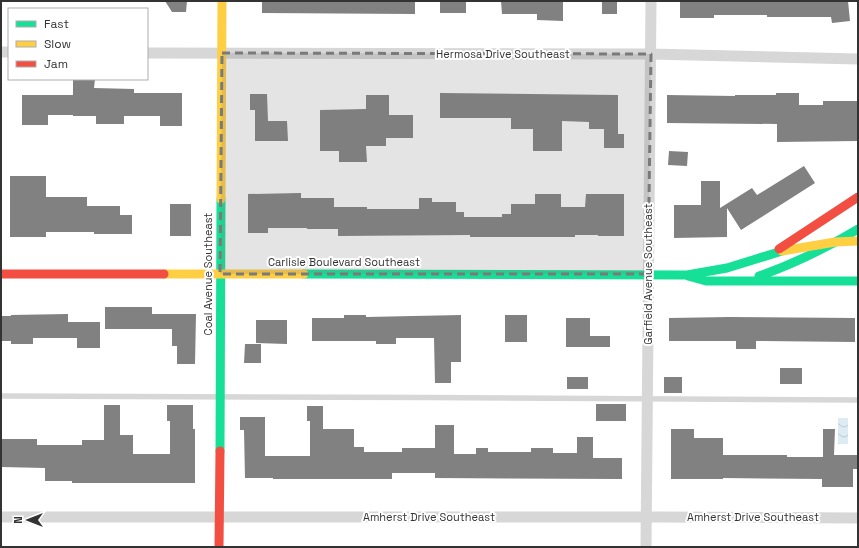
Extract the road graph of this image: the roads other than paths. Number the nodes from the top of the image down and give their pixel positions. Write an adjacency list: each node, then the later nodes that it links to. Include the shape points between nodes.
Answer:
1 (222, 1): 4 (street, Coal Avenue Southeast)
2 (651, 1): 5 (street, Garfield Avenue Southeast)
3 (148, 53): 4 (street, Hermosa Drive Southeast)
4 (222, 53): 5 (street, Hermosa Drive Southeast); 13 (street, Coal Avenue Southeast)
5 (651, 54): 6 (street, Hermosa Drive Southeast); 14 (street, Garfield Avenue Southeast)
6 (858, 59)
7 (858, 197): 11 (street)
8 (858, 229): 10 (street)
9 (858, 241): 10 (street, Carlisle Boulevard Southeast)
10 (836, 242): 11 (street, Carlisle Boulevard Southeast); 16 (street, via 779,270)
11 (775, 252): 15 (street, Carlisle Boulevard Southeast, via 727,268)
12 (1, 274): 13 (street, Carlisle Boulevard Southeast)
13 (220, 274): 14 (street, Carlisle Boulevard Southeast); 19 (street, Coal Avenue Southeast)
14 (648, 274): 15 (street, Carlisle Boulevard Southeast); 20 (street, Garfield Avenue Southeast)
15 (687, 275): 16 (street, Carlisle Boulevard Southeast, via 706,281)
16 (745, 280): 17 (street, Carlisle Boulevard Southeast)
17 (858, 281)
18 (1, 396): 19 (lane)
19 (220, 396): 20 (lane); 23 (street, Coal Avenue Southeast)
20 (648, 400): 21 (lane); 24 (street, Garfield Avenue Southeast)
21 (858, 400)
22 (1, 517): 23 (street, Amherst Drive Southeast)
23 (219, 517): 24 (street, Amherst Drive Southeast); 26 (street, Coal Avenue Southeast)
24 (646, 517): 25 (street, Amherst Drive Southeast); 27 (street, Garfield Avenue Southeast)
25 (858, 518)
26 (219, 547)
27 (646, 547)

